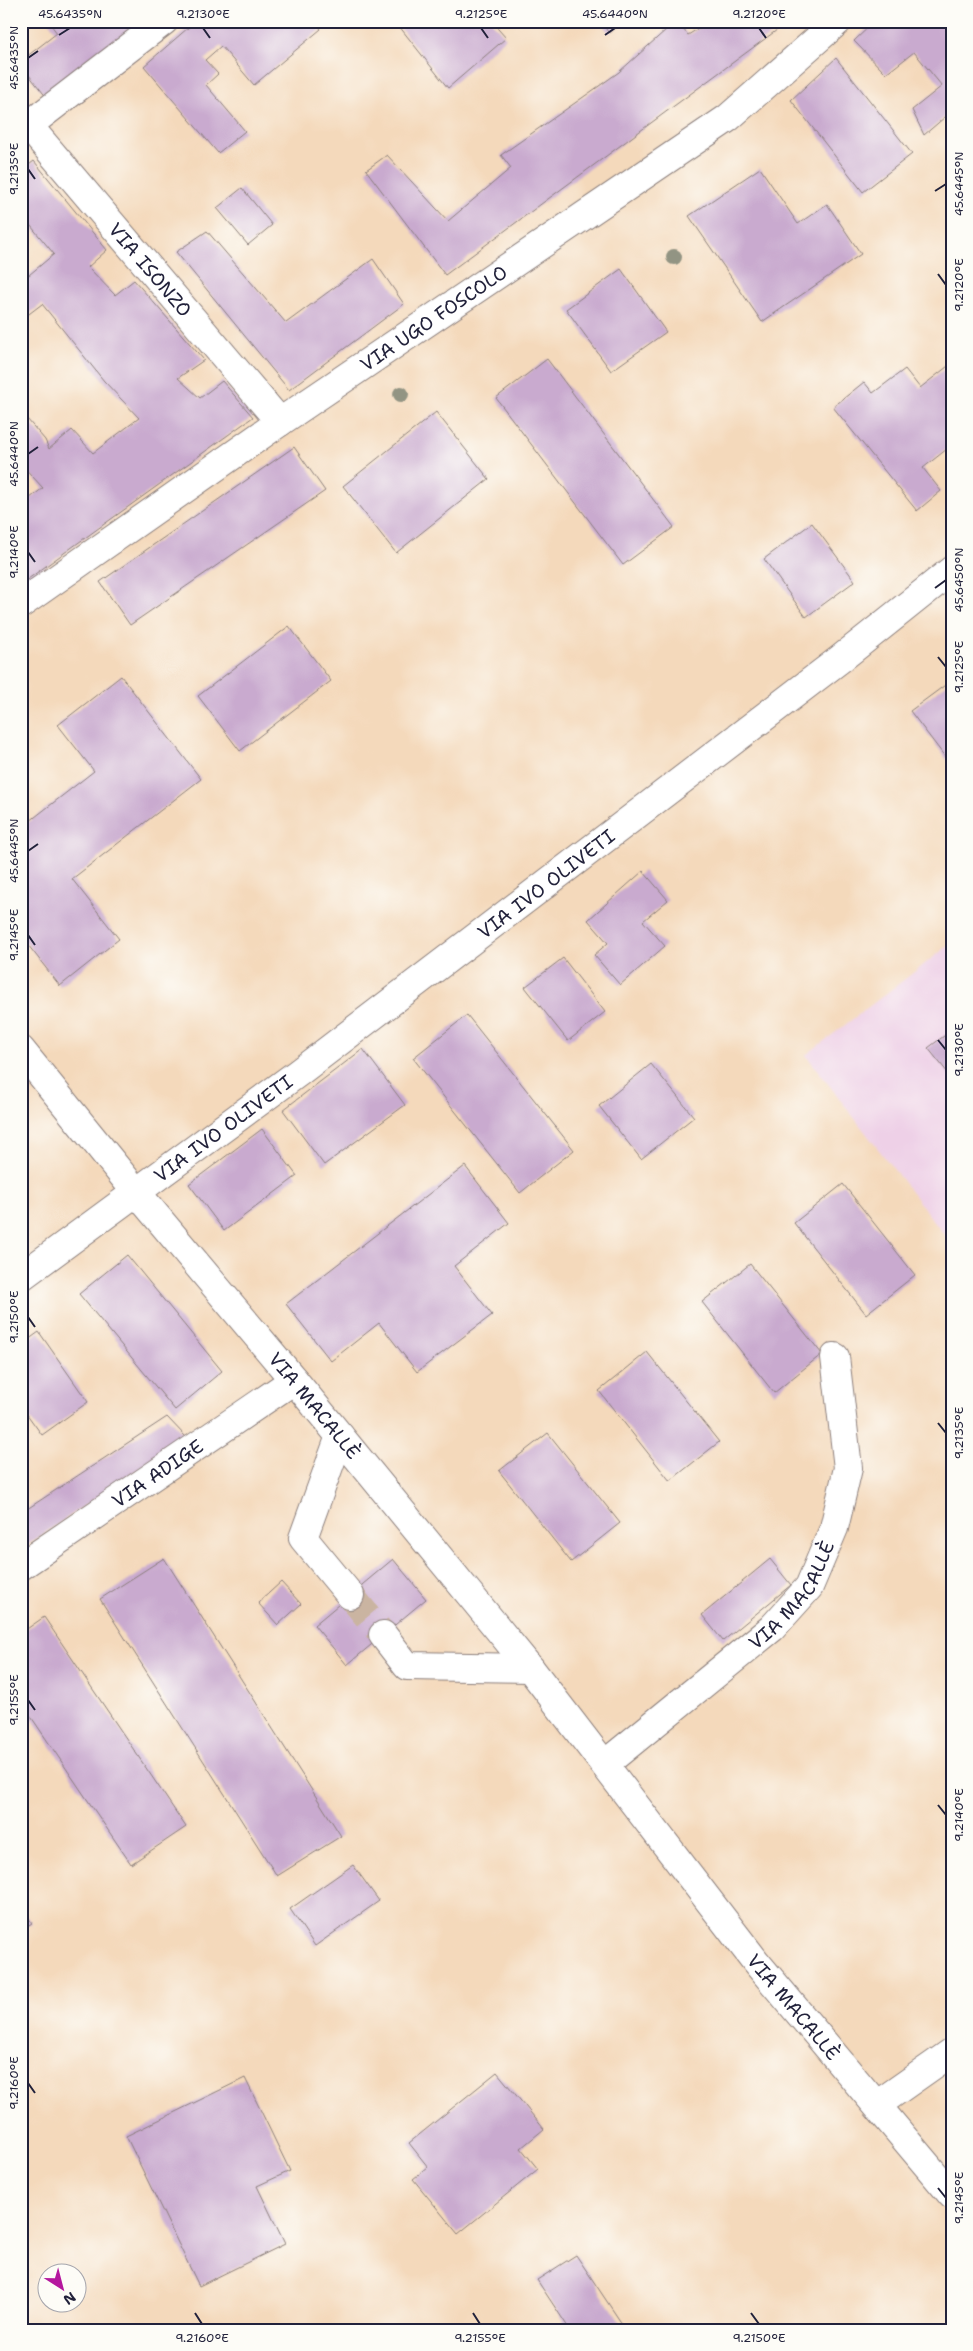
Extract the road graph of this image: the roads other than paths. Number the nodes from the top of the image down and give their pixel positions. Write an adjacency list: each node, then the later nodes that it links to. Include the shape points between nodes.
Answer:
1 (164, 21): 3 (street)
2 (823, 26): 4 (street, VIA UGO FOSCOLO, via 728,118)
3 (24, 125): 4 (street, VIA ISONZO)
4 (280, 422): 6 (street, VIA UGO FOSCOLO)
5 (952, 570): 8 (street, VIA IVO OLIVETI, via 839,660)
6 (21, 604)
7 (21, 1050): 8 (street, VIA MACALLÈ)
8 (137, 1193): 9 (street, VIA IVO OLIVETI); 11 (street, VIA MACALLÈ)
9 (21, 1277)
10 (835, 1357): 17 (street, VIA MACALLÈ, via 848,1468 834,1528 809,1587 772,1628)
11 (294, 1380): 12 (street, VIA MACALLÈ); 13 (street, VIA ADIGE)
12 (340, 1436): 14 (street, via 303,1538); 16 (street, VIA MACALLÈ)
13 (21, 1566)
14 (350, 1595)
15 (383, 1636): 16 (street, via 407,1666)
16 (530, 1668): 17 (street, VIA MACALLÈ)
17 (605, 1764): 19 (street, VIA MACALLÈ, via 756,1962)
18 (952, 2052): 19 (street)
19 (878, 2104): 20 (street, VIA MACALLÈ)
20 (952, 2195)

